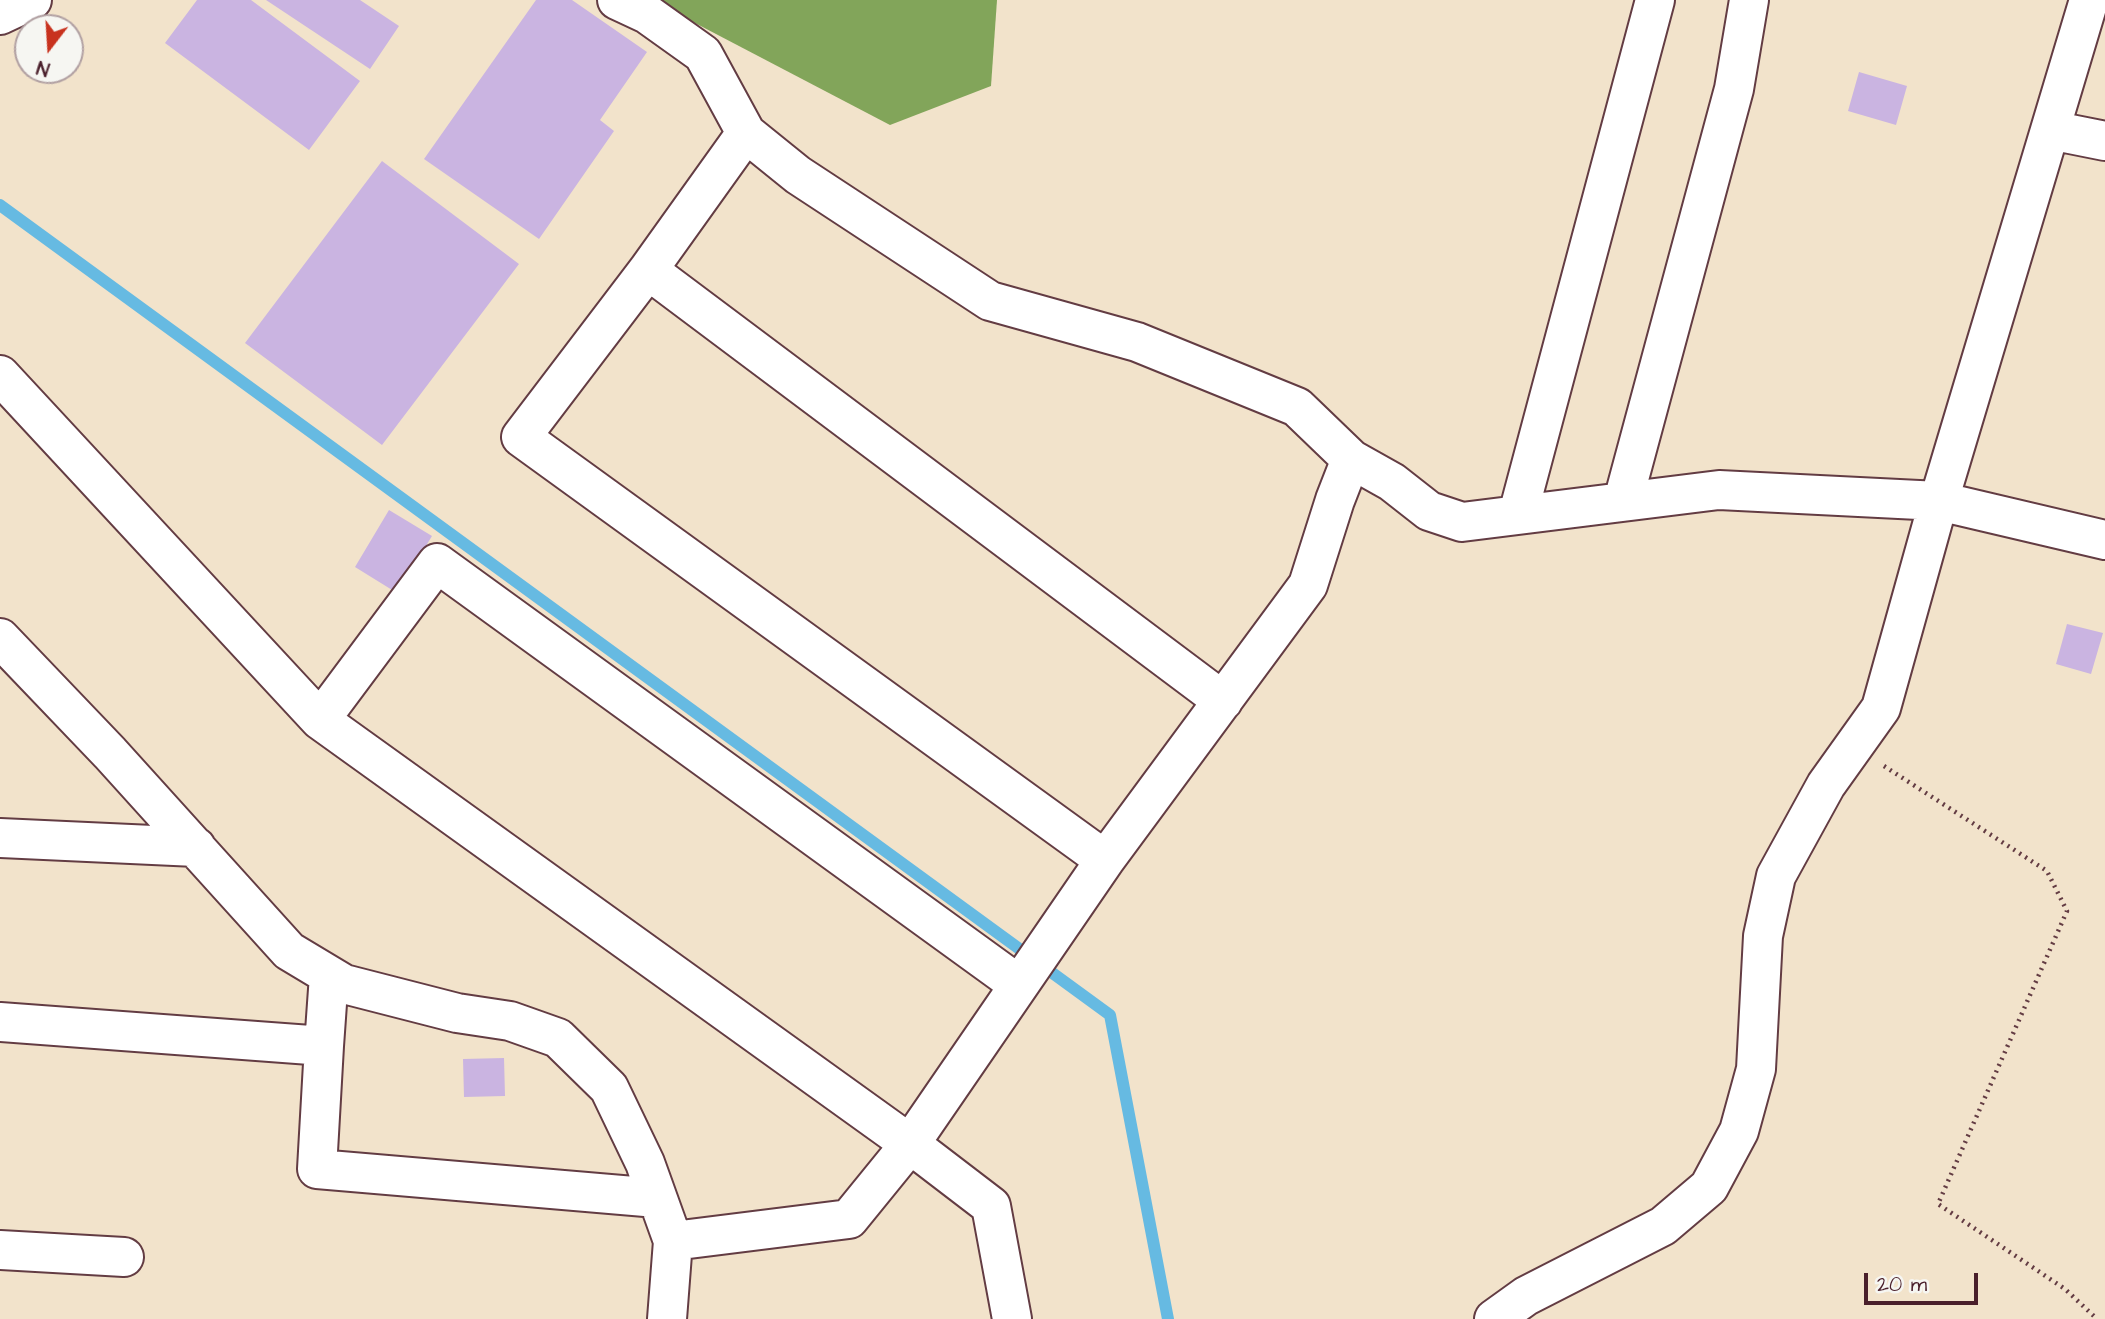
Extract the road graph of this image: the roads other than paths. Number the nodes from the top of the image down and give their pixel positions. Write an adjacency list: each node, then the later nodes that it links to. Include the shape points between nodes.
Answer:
1 (32, 0): 6 (street)
2 (617, 0): 8 (street, via 647,14 702,54)
3 (1655, 0): 15 (street)
4 (1749, 0): 13 (street, via 1734,89)
5 (2089, 0): 7 (street)
6 (0, 15)
7 (2050, 130): 9 (street); 14 (street)
8 (746, 133): 10 (street); 12 (street, via 797,175 990,301 1137,342 1297,407)
9 (2105, 141)
10 (648, 270): 18 (street); 22 (street, via 521,436)
11 (0, 375): 19 (street)
12 (1351, 459): 15 (street, via 1392,482 1429,511 1462,522); 18 (street, via 1308,585)
13 (1623, 501): 14 (street, via 1719,490); 15 (street)
14 (1939, 501): 16 (street); 34 (street, via 1881,708 1826,785 1776,876 1763,936 1756,1069 1739,1131 1709,1187 1663,1226 1526,1296)
15 (1518, 514)
16 (2105, 540)
17 (0, 638): 21 (street)
18 (1223, 701): 22 (street)
19 (320, 720): 24 (street, via 437,563); 27 (street)
20 (0, 838): 21 (street)
21 (196, 847): 23 (street, via 289,951)
22 (1105, 860): 24 (street)
23 (329, 975): 26 (street); 28 (street, via 344,984 457,1013 510,1021 558,1038 609,1088)
24 (1019, 985): 27 (street)
25 (0, 1022): 26 (street)
26 (324, 1046): 28 (street, via 317,1169)
27 (910, 1144): 29 (street, via 849,1219); 33 (street, via 991,1206)
28 (657, 1198): 29 (street)
29 (673, 1241): 32 (street)
30 (0, 1250): 31 (street)
31 (124, 1257)
32 (667, 1319)
33 (1012, 1319)
34 (1494, 1319)

